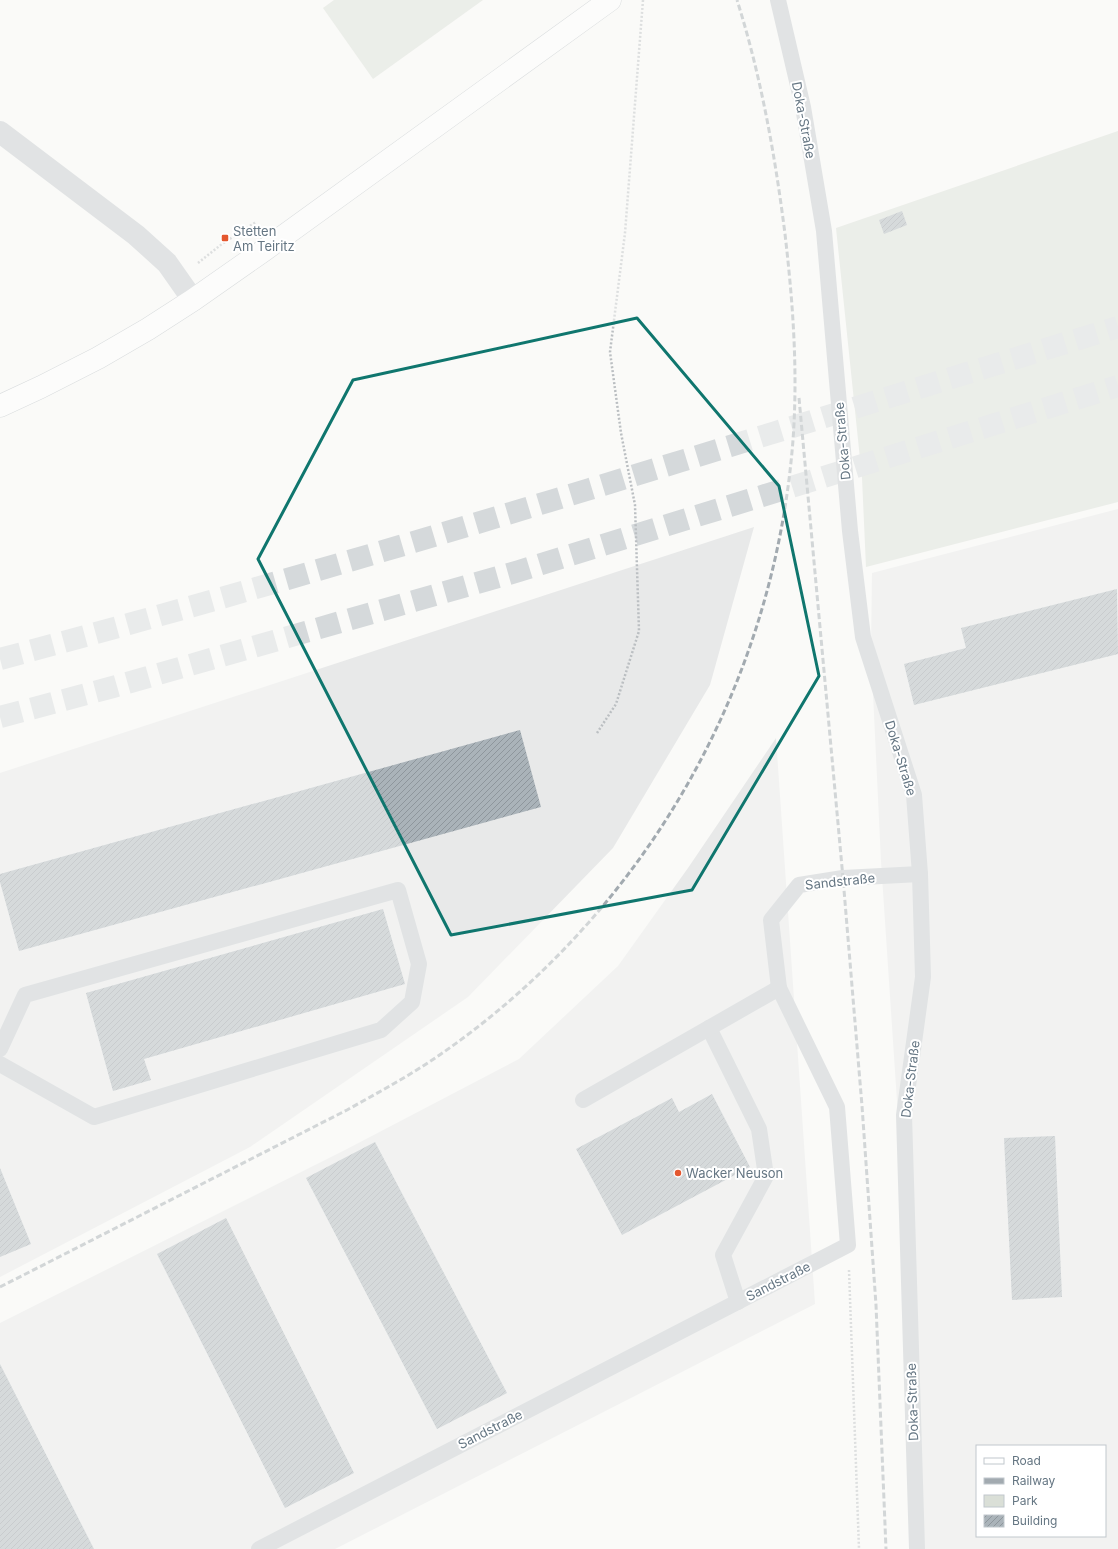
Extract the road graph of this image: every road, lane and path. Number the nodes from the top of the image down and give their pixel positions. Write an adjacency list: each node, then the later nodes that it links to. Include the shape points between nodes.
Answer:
1 (610, 0): 5 (main road)
2 (643, 0): 7 (path, via 625,233 610,352 621,433 635,505 639,631 616,704)
3 (778, 0): 8 (lane, Doka-Straße, via 803,107 824,231 850,531 863,637 914,795)
4 (0, 132): 5 (street, via 141,240 167,263)
5 (193, 300): 6 (main road, via 98,358)
6 (0, 406)
7 (597, 733)
8 (920, 874): 9 (lane, Sandstraße, via 843,878 799,885 770,920); 18 (lane, Doka-Straße, via 922,977 904,1116)
9 (779, 988): 10 (lane); 14 (lane, Sandstraße, via 837,1107)
10 (709, 1028): 13 (lane); 15 (lane, via 759,1129 766,1176 723,1255)
11 (0, 1049): 12 (lane, via 25,995 398,890 419,964 412,1002 381,1030 94,1117)
12 (0, 1064)
13 (583, 1100)
14 (848, 1245): 15 (lane, Sandstraße); 17 (path)
15 (738, 1302): 16 (lane, Sandstraße)
16 (258, 1549)
17 (859, 1549)
18 (917, 1549)

